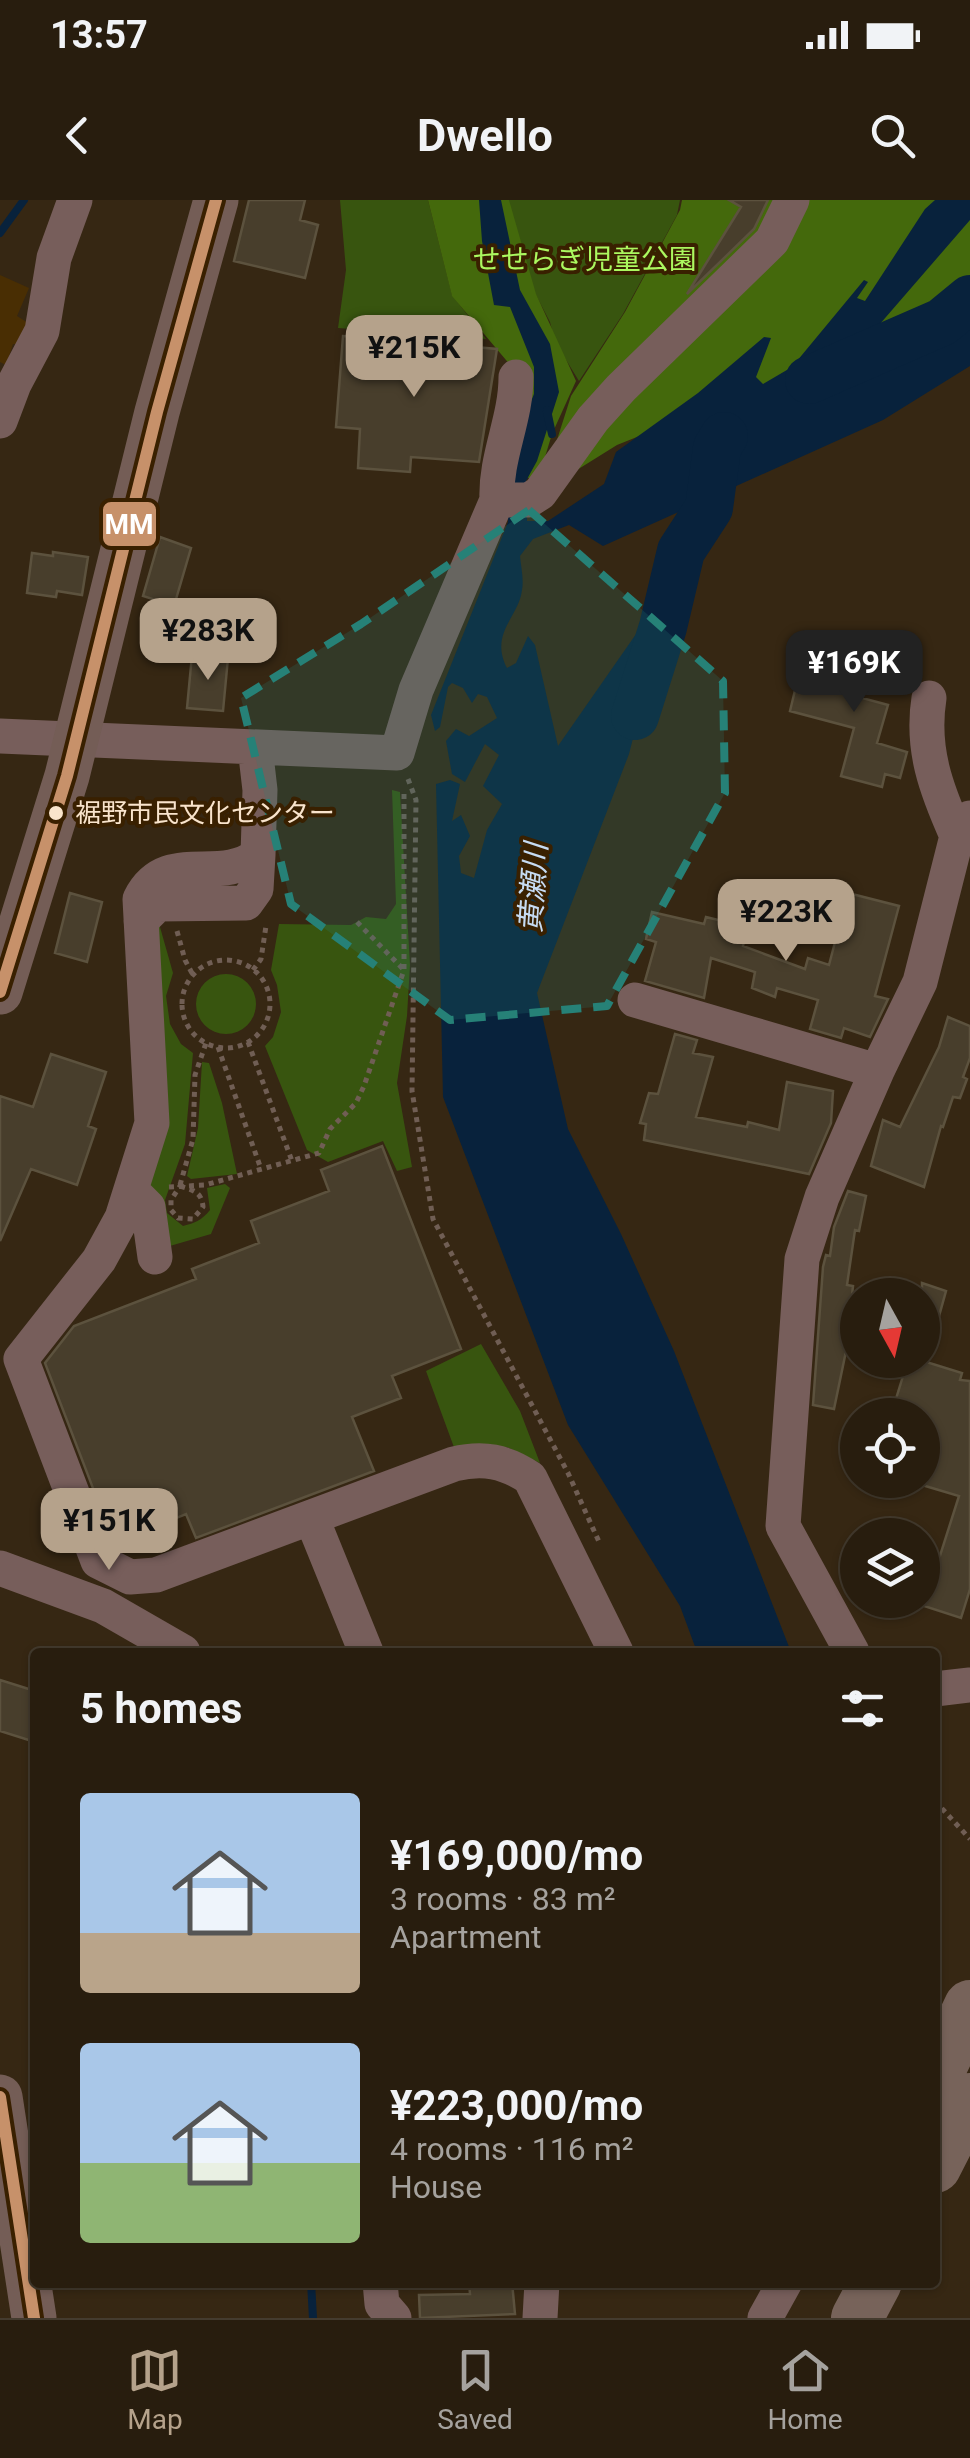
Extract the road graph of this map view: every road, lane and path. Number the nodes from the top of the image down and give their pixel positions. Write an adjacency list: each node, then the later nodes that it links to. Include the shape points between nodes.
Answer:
1 (75, 200): 5 (street, via 54,258 42,331)
2 (216, 200): 9 (main road)
3 (792, 200): 6 (street, via 772,241 621,388 540,493)
4 (516, 377): 6 (street, via 496,478)
5 (0, 421)
6 (511, 500): 11 (street, via 416,690)
7 (929, 698): 13 (street, via 927,755 934,785)
8 (0, 736): 9 (street)
9 (77, 739): 10 (street); 21 (main road)
10 (256, 748): 11 (street); 14 (street)
11 (397, 753): 12 (path)
12 (408, 790): 19 (path); 33 (path, via 416,800 412,1091 433,1219)
13 (964, 827): 26 (street, via 920,982)
14 (258, 855): 15 (street, via 256,890); 16 (street, via 235,868 162,874 140,899)
15 (246, 903): 16 (street); 18 (path, via 266,925 262,959)
16 (156, 913): 20 (path); 30 (street, via 152,1123)
17 (358, 922): 19 (path)
18 (253, 970): 20 (path, via 218,961); 23 (path, via 270,1000 264,1028)
19 (404, 970): 27 (path, via 356,1103 330,1129 319,1154)
20 (193, 974): 24 (path, via 182,1001 184,1016)
21 (0, 992)
22 (635, 1000): 26 (street)
23 (248, 1042): 25 (path); 27 (path)
24 (206, 1043): 25 (path); 29 (path, via 195,1075 193,1139)
25 (218, 1047): 28 (path)
26 (877, 1071): 38 (street, via 802,1259 783,1526)
27 (292, 1161): 28 (path)
28 (262, 1169): 29 (path, via 206,1186)
29 (180, 1186): 29 (path, via 197,1192 202,1202 201,1212 188,1221 171,1210); 30 (path)
30 (132, 1191): 31 (street, via 148,1207); 32 (street, via 99,1260 22,1359 98,1560 130,1577 156,1576)
31 (155, 1257)
32 (312, 1519): 36 (street); 37 (street, via 454,1464 506,1463 530,1478)
33 (601, 1547)
34 (0, 1568): 35 (street, via 103,1606)
35 (176, 1648)
36 (364, 1648)
37 (614, 1648)
38 (850, 1648)
39 (970, 1685): 40 (street)
40 (940, 1688)
41 (940, 1807): 42 (path)
42 (970, 1839)
43 (970, 2006): 44 (highway)
44 (940, 2069)
45 (0, 2097): 48 (main road)
46 (970, 2099): 47 (highway)
47 (940, 2157)
48 (7, 2191): 54 (main road)
49 (381, 2288): 55 (street, via 382,2304)
50 (542, 2288): 56 (street)
51 (781, 2288): 57 (street)
52 (833, 2288): 58 (highway)
53 (873, 2288): 59 (highway)
54 (34, 2318)
55 (394, 2318)
56 (540, 2318)
57 (764, 2318)
58 (818, 2318)
59 (858, 2318)

